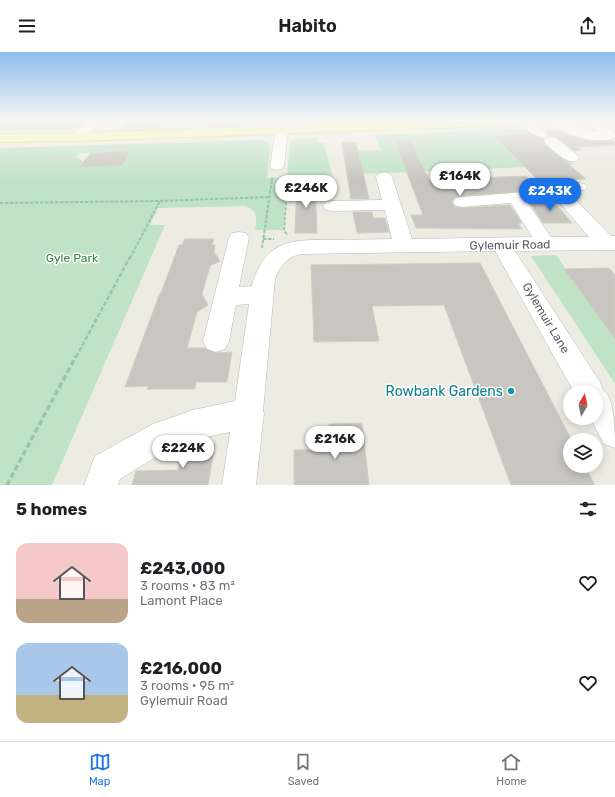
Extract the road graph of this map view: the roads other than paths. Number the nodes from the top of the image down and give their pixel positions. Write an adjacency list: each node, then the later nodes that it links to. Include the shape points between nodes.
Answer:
1 (281, 140): 4 (street)
2 (549, 140): 3 (street)
3 (572, 158)
4 (277, 166)
5 (384, 177): 10 (street)
6 (579, 187): 12 (street, via 555,188)
7 (537, 196): 8 (street)
8 (516, 198): 9 (street); 14 (street)
9 (462, 202)
10 (392, 205): 11 (street); 16 (street)
11 (332, 206)
12 (608, 236): 14 (street, Gylemuir Road)
13 (239, 238): 18 (street)
14 (546, 244): 15 (street, Gylemuir Road)
15 (501, 245): 16 (street, Gylemuir Road); 20 (street, Gylemuir Lane)
16 (404, 246): 17 (street, Gylemuir Road, via 289,249 277,256 269,266)
17 (262, 295): 18 (street); 21 (street, Gylemuir Road)
18 (226, 296): 19 (street)
19 (216, 341)
20 (586, 385)
21 (249, 413): 24 (street, via 193,425 164,435 107,468); 25 (street, Gylemuir Road)
22 (603, 413): 23 (street)
23 (615, 433)
24 (101, 485)
25 (239, 485)

